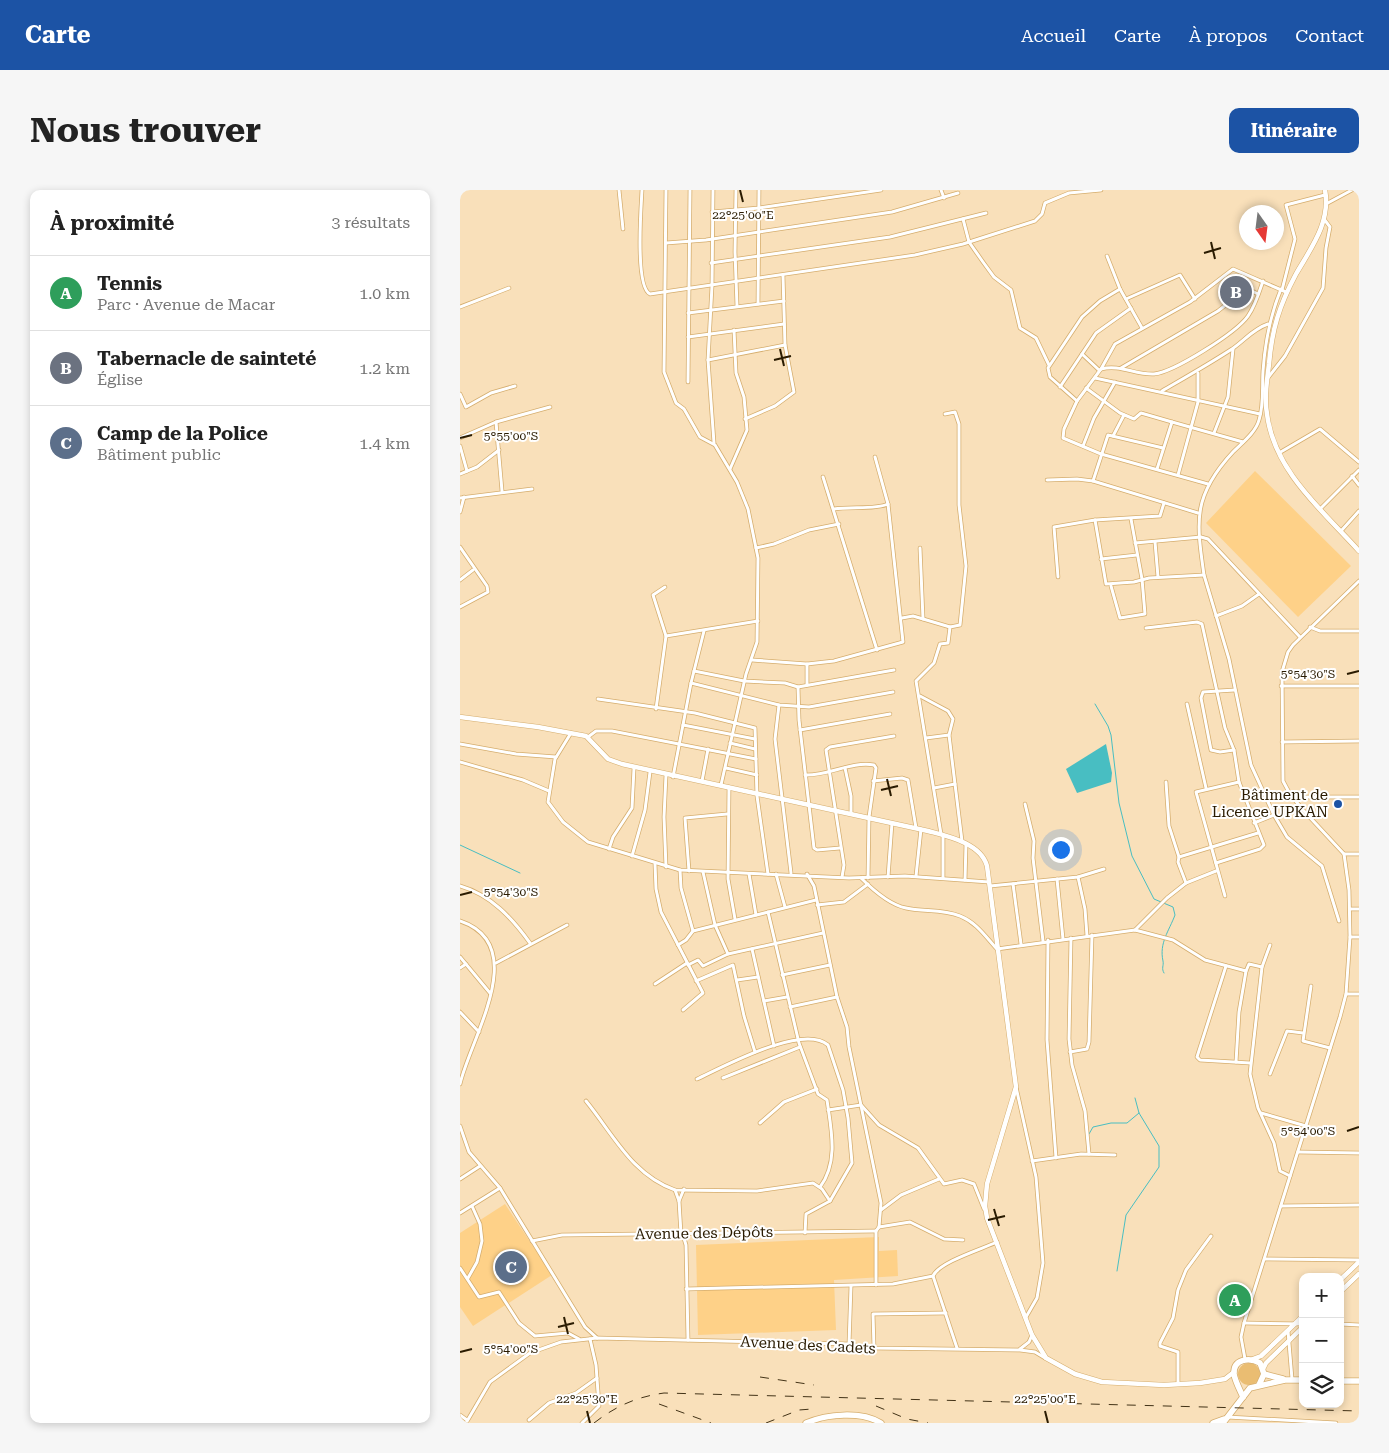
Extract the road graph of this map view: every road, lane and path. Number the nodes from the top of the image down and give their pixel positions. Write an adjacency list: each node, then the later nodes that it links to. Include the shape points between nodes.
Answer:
1 (619, 190): 24 (street)
2 (642, 190): 44 (street, via 644,287 650,294)
3 (666, 190): 30 (street)
4 (690, 190): 28 (street)
5 (712, 190): 20 (street)
6 (736, 190): 19 (street)
7 (759, 190): 18 (street)
8 (881, 190): 13 (street)
9 (941, 190): 16 (street)
10 (1101, 190): 12 (street)
11 (1352, 190): 17 (street)
12 (1088, 191): 29 (street, via 1069,193 1048,201 1035,221)
13 (855, 192): 18 (street)
14 (958, 193): 16 (street)
15 (1325, 193): 17 (street); 43 (street, via 1286,206 1295,239)
16 (944, 198): 25 (street, via 892,212)
17 (1326, 204): 23 (street)
18 (759, 208): 19 (street); 25 (street)
19 (736, 210): 20 (street); 26 (street)
20 (712, 212): 27 (street)
21 (986, 213): 22 (street)
22 (963, 219): 29 (street); 31 (street, via 874,240)
23 (1324, 219): 43 (street); 72 (street, via 1330,227 1323,288 1282,362)
24 (623, 229)
25 (759, 231): 26 (street); 31 (street)
26 (735, 235): 27 (street); 33 (street)
27 (711, 239): 28 (street); 34 (street)
28 (688, 242): 30 (street); 41 (street)
29 (969, 242): 35 (street); 66 (street, via 991,274 1010,288 1020,328 1036,338)
30 (666, 243): 44 (street)
31 (758, 256): 33 (street); 36 (street)
32 (1107, 256): 42 (street)
33 (735, 260): 34 (street); 38 (street)
34 (711, 263): 39 (street)
35 (783, 276): 36 (street); 48 (street)
36 (759, 279): 38 (street); 49 (street)
37 (1264, 281): 43 (street); 45 (street); 47 (street, via 1232,269)
38 (736, 283): 39 (street); 50 (street)
39 (712, 286): 41 (street); 53 (street)
40 (509, 288): 51 (street)
41 (688, 288): 44 (street); 54 (street)
42 (1120, 289): 46 (street); 66 (street, via 1082,317)
43 (1283, 290): 56 (street); 68 (street)
44 (665, 292): 96 (street, via 663,356 666,379 676,402 684,409 698,435)
45 (1258, 294): 67 (street, via 1242,292 1218,311); 67 (street, via 1246,319 1182,365 1154,374)
46 (1126, 299): 47 (street, via 1180,275); 52 (street)
47 (1196, 299): 57 (street)
48 (784, 301): 49 (street); 55 (street)
49 (758, 304): 50 (street)
50 (737, 306): 53 (street)
51 (460, 307)
52 (1131, 308): 57 (street); 64 (street, via 1096,333)
53 (711, 311): 54 (street); 59 (street)
54 (688, 314): 60 (street)
55 (784, 324): 58 (street); 61 (street)
56 (1268, 324): 62 (street, via 1259,327); 68 (street)
57 (1142, 328): 69 (street, via 1115,344)
58 (734, 330): 59 (street); 63 (street)
59 (710, 335): 60 (street); 65 (street)
60 (688, 338): 73 (street)
61 (785, 345): 63 (street); 88 (street, via 794,392 775,406)
62 (1234, 348): 70 (street); 84 (street)
63 (735, 354): 65 (street); 88 (street)
64 (1082, 354): 69 (street); 76 (street)
65 (708, 360): 96 (street)
66 (1049, 365): 76 (street, via 1050,377)
67 (1120, 368): 69 (street)
68 (1266, 368): 72 (street); 86 (street)
69 (1100, 370): 71 (street)
70 (1198, 372): 78 (street); 82 (street)
71 (1095, 378): 74 (street); 77 (street)
72 (1267, 380): 101 (street, via 1267,415)
73 (688, 382)
74 (1115, 382): 78 (street); 80 (street)
75 (515, 386): 79 (street, via 491,393 465,407)
76 (1060, 387): 81 (street)
77 (1086, 388): 80 (street); 81 (street)
78 (1161, 392): 82 (street)
79 (460, 394)
80 (1103, 400): 87 (street); 98 (street)
81 (1077, 401): 98 (street, via 1062,436)
82 (1198, 402): 84 (street); 91 (street)
83 (550, 407): 89 (street)
84 (1225, 407): 86 (street); 92 (street)
85 (945, 414): 155 (street, via 955,412 959,424 959,505 966,566 960,625)
86 (1260, 414): 95 (street, via 1257,425)
87 (1124, 415): 90 (street, via 1136,419 1141,413); 93 (street)
88 (746, 419): 106 (street, via 746,433)
89 (496, 422): 94 (street); 100 (street)
90 (1172, 422): 91 (street); 99 (street)
91 (1193, 427): 92 (street); 110 (street)
92 (1214, 433): 95 (street)
93 (1113, 436): 99 (street); 102 (street, via 1106,436)
94 (460, 438)
95 (1242, 442): 115 (street)
96 (714, 443): 106 (street)
97 (460, 446): 108 (street)
98 (1082, 446): 102 (street)
99 (1163, 448): 105 (street)
100 (499, 450): 108 (street); 118 (street)
101 (1279, 453): 104 (street, via 1320,429); 122 (street, via 1297,482)
102 (1101, 454): 105 (street); 114 (street)
103 (875, 457): 121 (street)
104 (1359, 462)
105 (1157, 469): 110 (street)
106 (730, 470): 135 (street, via 748,510)
107 (1359, 470): 112 (street)
108 (467, 471): 109 (street)
109 (460, 474)
110 (1178, 475): 115 (street)
111 (823, 476): 123 (street)
112 (1352, 476): 116 (street); 122 (street)
113 (1047, 480): 114 (street)
114 (1093, 482): 120 (street)
115 (1208, 484): 126 (street)
116 (1359, 485)
117 (532, 488): 118 (street)
118 (502, 492): 119 (street)
119 (462, 497): 125 (street)
120 (1164, 503): 126 (street); 127 (street, via 1161,516)
121 (888, 504): 123 (street); 152 (street)
122 (1321, 508): 130 (street)
123 (834, 509): 129 (street)
124 (1359, 511): 130 (street)
125 (460, 512)
126 (1198, 513): 131 (street)
127 (1131, 519): 128 (street); 133 (street)
128 (1095, 520): 139 (street); 142 (street, via 1053,528)
129 (839, 524): 135 (street, via 809,530); 162 (street)
130 (1341, 531): 137 (street)
131 (1201, 538): 132 (street); 141 (street); 149 (street, via 1208,539)
132 (1156, 542): 133 (street); 143 (street)
133 (1135, 544): 138 (street)
134 (460, 547): 140 (street)
135 (756, 548): 154 (street)
136 (920, 548): 153 (street)
137 (1359, 551)
138 (1137, 554): 139 (street); 144 (street)
139 (1101, 559): 147 (street, via 1104,581)
140 (474, 570): 145 (street); 150 (street, via 488,592)
141 (1204, 575): 143 (street); 151 (street)
142 (1058, 577)
143 (1158, 577): 144 (street)
144 (1142, 579): 147 (street); 147 (street, via 1145,614 1120,618)
145 (460, 580)
146 (1359, 581): 156 (street)
147 (1111, 586)
148 (665, 587): 160 (street, via 653,595)
149 (1260, 594): 151 (street, via 1242,606); 161 (street)
150 (460, 607)
151 (1216, 616): 173 (street)
152 (902, 618): 153 (street, via 913,616); 162 (street, via 903,643)
153 (922, 619): 155 (street)
154 (758, 621): 158 (street); 163 (street)
155 (950, 627): 176 (street, via 948,643 940,644 931,667 917,678)
156 (1310, 627): 159 (street, via 1320,631); 161 (street)
157 (1146, 628): 174 (street, via 1201,623)
158 (704, 631): 160 (street); 166 (street)
159 (1359, 631)
160 (666, 636): 182 (street)
161 (1300, 637): 170 (street, via 1284,661)
162 (878, 650): 164 (street)
163 (752, 660): 164 (street); 167 (street)
164 (807, 664): 169 (street)
165 (894, 670): 169 (street)
166 (694, 671): 167 (street); 168 (street)
167 (744, 681): 172 (street, via 785,683); 177 (street)
168 (691, 683): 177 (street); 183 (street)
169 (807, 685): 172 (street)
170 (1281, 686): 171 (street); 196 (street)
171 (1359, 686)
172 (798, 687): 181 (street)
173 (1235, 690): 174 (street); 238 (street, via 1251,765)
174 (1218, 691): 203 (street, via 1225,728); 203 (street, via 1202,694 1210,747 1213,752)
175 (894, 692): 181 (street, via 812,707)
176 (919, 696): 191 (street, via 950,712 953,719); 194 (street)
177 (740, 697): 180 (street); 186 (street)
178 (598, 699): 182 (street)
179 (1187, 704): 225 (street)
180 (778, 705): 181 (street); 231 (street, via 775,738)
181 (798, 706): 188 (street)
182 (656, 709): 183 (street)
183 (685, 712): 186 (street); 187 (street)
184 (890, 714): 188 (street)
185 (460, 717): 189 (street)
186 (735, 722): 190 (street); 195 (street, via 754,727)
187 (683, 725): 190 (street); 200 (street)
188 (800, 730): 215 (street)
189 (571, 733): 193 (street); 205 (street)
190 (732, 735): 195 (street); 198 (street)
191 (948, 735): 194 (street); 221 (street)
192 (894, 736): 212 (street, via 828,748)
193 (588, 737): 200 (street, via 596,731 612,731); 208 (street, via 608,759)
194 (926, 738): 224 (street)
195 (755, 739): 201 (street)
196 (1282, 742): 197 (street); 228 (street, via 1284,781)
197 (1359, 742)
198 (730, 743): 201 (street); 204 (street)
199 (460, 744): 205 (street)
200 (680, 744): 202 (street); 216 (street)
201 (755, 749): 206 (street)
202 (708, 750): 204 (street); 217 (street)
203 (1234, 750): 220 (street)
204 (729, 753): 206 (street); 209 (street)
205 (557, 757): 226 (street)
206 (756, 759): 214 (street)
207 (460, 762): 226 (street)
208 (634, 768): 211 (street); 248 (street, via 632,808)
209 (726, 768): 214 (street); 222 (street)
210 (845, 768): 212 (street); 218 (street, via 874,765); 237 (street)
211 (650, 772): 213 (street); 251 (street)
212 (829, 773): 215 (street); 235 (street)
213 (666, 775): 216 (street); 255 (street)
214 (757, 775): 227 (street)
215 (805, 775): 234 (street)
216 (673, 777): 217 (street)
217 (702, 782): 222 (street)
218 (873, 782): 239 (street); 242 (street, via 908,780)
219 (1166, 782): 252 (street, via 1169,826)
220 (1239, 782): 225 (street); 241 (street)
221 (955, 784): 224 (street); 245 (street)
222 (722, 785): 223 (street)
223 (729, 788): 227 (street); 236 (street)
224 (934, 788): 244 (street)
225 (1206, 788): 247 (street, via 1196,792)
226 (549, 791): 248 (street, via 549,804 567,826 588,842)
227 (757, 794): 231 (street); 263 (street)
228 (1292, 797): 229 (street); 233 (street)
229 (1304, 797): 230 (street); 233 (street)
230 (1359, 797)
231 (782, 799): 234 (street); 265 (street)
232 (1025, 804): 277 (street, via 1034,841)
233 (1298, 804): 249 (street)
234 (808, 805): 235 (street); 246 (street, via 815,849)
235 (834, 811): 237 (street); 246 (street)
236 (727, 814): 258 (street, via 685,818); 261 (street, via 730,839)
237 (851, 814): 239 (street)
238 (1274, 815): 241 (street); 294 (street, via 1287,837 1322,866)
239 (869, 817): 240 (street); 273 (street)
240 (892, 823): 242 (street); 270 (street)
241 (1254, 823): 243 (street)
242 (918, 829): 244 (street); 269 (street)
243 (1258, 833): 247 (street); 253 (street, via 1264,844 1262,848)
244 (940, 834): 245 (street); 274 (street)
245 (964, 842): 276 (street); 280 (street, via 986,863)
246 (840, 848): 268 (street)
247 (1211, 848): 252 (street); 253 (street)
248 (609, 849): 251 (street)
249 (1344, 854): 250 (street); 288 (street)
250 (1359, 854)
251 (632, 856): 254 (street)
252 (1179, 857): 278 (street, via 1178,864)
253 (1216, 863): 259 (street)
254 (656, 864): 255 (street); 311 (street, via 658,904)
255 (666, 867): 257 (street)
256 (1104, 869): 271 (street)
257 (680, 870): 258 (street); 298 (street, via 681,888)
258 (689, 871): 260 (street)
259 (1216, 871): 278 (street); 284 (street)
260 (703, 872): 261 (street); 296 (street)
261 (728, 873): 262 (street); 292 (street)
262 (749, 874): 263 (street); 291 (street)
263 (768, 874): 264 (street)
264 (776, 874): 265 (street); 287 (street)
265 (791, 874): 266 (street)
266 (807, 874): 267 (street); 283 (street)
267 (820, 876): 268 (street); 283 (street)
268 (843, 876): 272 (street)
269 (916, 876): 270 (street); 274 (street)
270 (888, 877): 273 (street)
271 (1078, 877): 275 (street); 301 (street)
272 (861, 878): 273 (street); 279 (street)
273 (868, 878)
274 (942, 878): 276 (street)
275 (1057, 879): 277 (street); 304 (street)
276 (965, 880): 280 (street)
277 (1036, 882): 281 (street); 307 (street)
278 (1186, 883): 297 (street)
279 (868, 884): 286 (street, via 844,902); 314 (street, via 904,908 960,916 981,928)
280 (990, 884): 281 (street); 314 (street)
281 (1013, 884): 310 (street)
282 (460, 886): 308 (street, via 484,896 504,912)
283 (814, 886): 285 (street)
284 (1225, 896)
285 (816, 900): 286 (street); 287 (street)
286 (817, 905): 299 (street)
287 (785, 907): 290 (street)
288 (1350, 909): 289 (street); 302 (street)
289 (1359, 909)
290 (768, 912): 291 (street); 309 (street)
291 (756, 914): 292 (street)
292 (735, 919): 296 (street)
293 (460, 921): 317 (street, via 480,932)
294 (1339, 921)
295 (568, 925): 308 (street)
296 (715, 925): 298 (street); 315 (street)
297 (1135, 930): 300 (street); 321 (street, via 1173,940 1199,957)
298 (693, 931): 311 (street)
299 (823, 933): 309 (street); 320 (street)
300 (1092, 935): 301 (street); 347 (street, via 1090,1042 1088,1049)
301 (1087, 936): 305 (street)
302 (1350, 937): 303 (street); 332 (street)
303 (1359, 937)
304 (1063, 938): 305 (street); 306 (street)
305 (1071, 938): 347 (street)
306 (1048, 940): 307 (street); 368 (street, via 1047,1040)
307 (1043, 941): 310 (street)
308 (530, 943): 317 (street)
309 (774, 944): 313 (street); 325 (street)
310 (1021, 944): 314 (street)
311 (678, 945): 319 (street)
312 (1270, 945): 322 (street)
313 (752, 949): 315 (street); 326 (street)
314 (997, 949): 354 (street)
315 (728, 954): 319 (street, via 703,966 699,960)
316 (460, 957): 318 (street)
317 (496, 963): 331 (street)
318 (466, 964): 323 (street); 331 (street)
319 (688, 964): 328 (street); 329 (street)
320 (830, 965): 325 (street); 335 (street)
321 (1226, 966): 324 (street); 348 (street, via 1197,1057 1200,1060)
322 (1262, 967): 324 (street, via 1249,964); 349 (street)
323 (460, 968)
324 (1246, 971): 348 (street)
325 (782, 975): 334 (street)
326 (758, 977): 327 (street); 336 (street)
327 (737, 980): 328 (street, via 732,965); 346 (street)
328 (696, 981): 338 (street, via 703,994)
329 (655, 984)
330 (1311, 986): 341 (street)
331 (491, 994): 340 (street)
332 (1346, 994): 333 (street); 345 (street)
333 (1359, 994)
334 (787, 997): 336 (street); 337 (street)
335 (837, 997): 337 (street); 357 (street, via 847,1027)
336 (764, 1001): 343 (street)
337 (790, 1008): 342 (street)
338 (683, 1010)
339 (460, 1012): 340 (street)
340 (479, 1032): 353 (street)
341 (1303, 1033): 345 (street, via 1303,1041); 350 (street, via 1287,1031)
342 (798, 1040): 343 (street); 344 (street); 358 (street, via 820,1040 828,1045 839,1074)
343 (774, 1046): 346 (street)
344 (800, 1047): 351 (street); 355 (street)
345 (1330, 1048): 363 (street)
346 (755, 1052): 352 (street)
347 (1070, 1052): 366 (street, via 1085,1111)
348 (1236, 1062): 349 (street)
349 (1250, 1063): 360 (street)
350 (1270, 1074)
351 (723, 1078)
352 (697, 1079)
353 (460, 1084)
354 (1016, 1087): 369 (street); 385 (street, via 987,1184)
355 (817, 1089): 359 (street, via 819,1096 826,1098); 361 (street, via 784,1102)
356 (586, 1101): 377 (street, via 640,1170)
357 (861, 1106): 358 (street); 373 (street, via 879,1125 918,1148); 383 (street)
358 (846, 1108): 359 (street); 379 (street, via 852,1162)
359 (828, 1110): 374 (street, via 831,1167)
360 (1260, 1113): 363 (street); 371 (street, via 1274,1143 1280,1171)
361 (760, 1123)
362 (460, 1126): 370 (street, via 469,1152)
363 (1306, 1126): 364 (street)
364 (1298, 1152): 365 (street); 371 (street)
365 (1359, 1153)
366 (1089, 1154): 367 (street); 368 (street)
367 (1115, 1155)
368 (1056, 1158): 369 (street)
369 (1032, 1161): 407 (street, via 1038,1192 1044,1268 1037,1298)
370 (480, 1166): 372 (street); 375 (street)
371 (1290, 1176): 382 (street)
372 (460, 1179)
373 (939, 1179): 383 (street, via 901,1195); 385 (street, via 944,1184 962,1180 974,1184)
374 (820, 1187): 376 (street, via 813,1183 757,1191); 379 (street)
375 (500, 1188): 381 (street); 393 (street)
376 (684, 1189): 377 (street); 378 (street)
377 (675, 1190): 378 (street)
378 (679, 1201): 389 (street)
379 (830, 1201): 388 (street, via 807,1213)
380 (1359, 1205): 382 (street)
381 (472, 1206): 384 (street); 401 (street, via 480,1224 482,1241 477,1262)
382 (1281, 1206): 395 (street)
383 (881, 1210): 386 (street)
384 (460, 1214)
385 (987, 1218): 394 (street)
386 (880, 1226): 387 (street); 392 (street, via 910,1222 944,1239)
387 (876, 1231): 388 (street, Avenue des Dépôts); 402 (street)
388 (806, 1233): 391 (street, Avenue des Dépôts)
389 (682, 1235): 391 (street, Avenue des Dépôts); 393 (street, Avenue des Dépôts, via 665,1232 562,1235)
390 (1211, 1236): 441 (street, via 1186,1270 1173,1318 1160,1343 1160,1346 1178,1352)
391 (687, 1237): 405 (street)
392 (963, 1240)
393 (532, 1242): 414 (street)
394 (997, 1242): 399 (street, via 946,1265); 407 (street)
395 (1265, 1259): 396 (street); 409 (street)
396 (1359, 1261): 400 (street)
397 (460, 1268): 401 (street)
398 (1359, 1274): 404 (street)
399 (933, 1276): 402 (street); 406 (street)
400 (1344, 1276)
401 (468, 1278): 419 (street, via 479,1297 499,1292 519,1323 535,1336 568,1333)
402 (876, 1285): 403 (street)
403 (851, 1286): 405 (street); 424 (street)
404 (1344, 1288)
405 (686, 1289): 423 (street)
406 (946, 1313): 425 (street, via 873,1314); 426 (street)
407 (1026, 1317): 417 (street)
408 (1301, 1318): 410 (street)
409 (1244, 1323): 410 (street); 429 (street, via 1241,1337)
410 (1294, 1324): 412 (street); 415 (street)
411 (1344, 1324): 413 (street)
412 (1299, 1325)
413 (1359, 1325)
414 (585, 1328): 418 (street); 420 (street)
415 (1288, 1330): 422 (street); 430 (street, via 1261,1356)
416 (1299, 1330): 422 (street)
417 (1032, 1334): 427 (street); 428 (street)
418 (597, 1338): 421 (street, Avenue des Cadets); 423 (street, Avenue des Cadets)
419 (579, 1339): 420 (street, Avenue des Cadets); 448 (street, via 550,1345 524,1356 490,1382)
420 (584, 1339): 421 (street, Avenue des Cadets)
421 (590, 1339): 433 (street)
422 (1290, 1339): 431 (street); 436 (street)
423 (688, 1340): 424 (street, Avenue des Cadets)
424 (849, 1344): 425 (street, Avenue des Cadets)
425 (874, 1348): 426 (street, Avenue des Cadets)
426 (957, 1348): 427 (street, Avenue des Cadets)
427 (1020, 1350): 428 (street, Avenue des Cadets)
428 (1046, 1358): 441 (street, via 1075,1374 1102,1382)
429 (1245, 1359): 430 (highway); 432 (highway)
430 (1253, 1359): 431 (highway)
431 (1264, 1371): 435 (highway); 442 (highway)
432 (1234, 1372): 434 (street); 440 (highway)
433 (597, 1378): 447 (street, via 576,1393 549,1403); 449 (street, via 600,1406)
434 (1225, 1379): 440 (street); 441 (street)
435 (1285, 1380): 436 (highway); 442 (highway)
436 (1292, 1380): 437 (highway)
437 (1299, 1380)
438 (1344, 1381): 439 (highway)
439 (1359, 1382)
440 (1237, 1383): 443 (highway); 444 (highway)
441 (1178, 1384)
442 (1259, 1385): 443 (highway)
443 (1250, 1388): 444 (highway)
444 (1243, 1397): 446 (highway)
445 (460, 1415): 448 (street)
446 (1224, 1419): 452 (highway); 453 (street)
447 (529, 1420)
448 (467, 1422)
449 (582, 1423)
450 (806, 1423): 451 (highway, via 842,1416)
451 (881, 1423)
452 (1214, 1423)
453 (1336, 1423)

